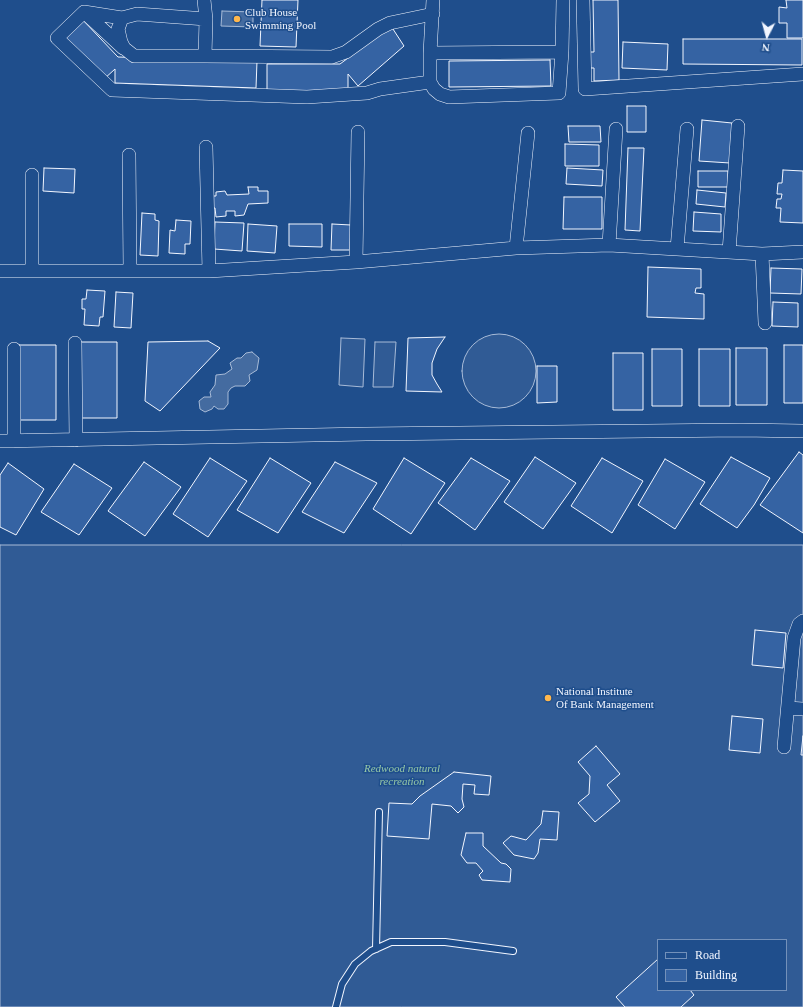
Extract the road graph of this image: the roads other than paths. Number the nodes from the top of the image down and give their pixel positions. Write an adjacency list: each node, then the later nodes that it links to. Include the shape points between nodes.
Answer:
1 (204, 0): 8 (street)
2 (433, 0): 6 (street)
3 (563, 0): 10 (street)
4 (583, 0): 13 (street, via 585,89)
5 (84, 12): 7 (street); 9 (street); 14 (street, via 57,38 112,90 307,97 367,93)
6 (433, 14): 11 (street); 12 (street, via 390,23 346,52 332,57)
7 (122, 18): 8 (street, via 137,14); 9 (street, via 118,29)
8 (206, 19): 12 (street)
9 (125, 49): 12 (street, via 134,56)
10 (562, 52): 11 (street); 14 (street, via 559,93 449,97 440,94)
11 (430, 53): 14 (street)
12 (205, 56)
13 (803, 74)
14 (430, 82)
15 (738, 126): 26 (street)
16 (616, 129): 23 (street)
17 (687, 129): 25 (street)
18 (358, 132): 29 (street)
19 (528, 133): 24 (street)
20 (206, 147): 33 (street)
21 (129, 154): 32 (street)
22 (32, 175): 31 (street)
23 (609, 245): 24 (street); 25 (street)
24 (516, 248): 29 (street)
25 (677, 249): 26 (street)
26 (729, 252): 28 (street)
27 (803, 252): 28 (street)
28 (762, 254): 34 (street)
29 (356, 262): 33 (street)
30 (0, 271): 31 (street)
31 (32, 271): 32 (street)
32 (130, 271): 33 (street)
33 (209, 271)
34 (765, 323)
35 (75, 343): 38 (street)
36 (14, 349): 40 (street)
37 (803, 431): 38 (street, via 374,434)
38 (76, 440): 40 (street)
39 (0, 441): 40 (street)
40 (14, 441)
41 (803, 621): 42 (street, via 799,624 794,638)
42 (788, 708): 43 (street); 44 (street)
43 (803, 709)
44 (784, 747)
45 (379, 812): 46 (lane)
46 (376, 949): 47 (lane, via 391,942 445,942); 48 (lane, via 355,964 342,984)
47 (514, 951)
48 (336, 1007)

